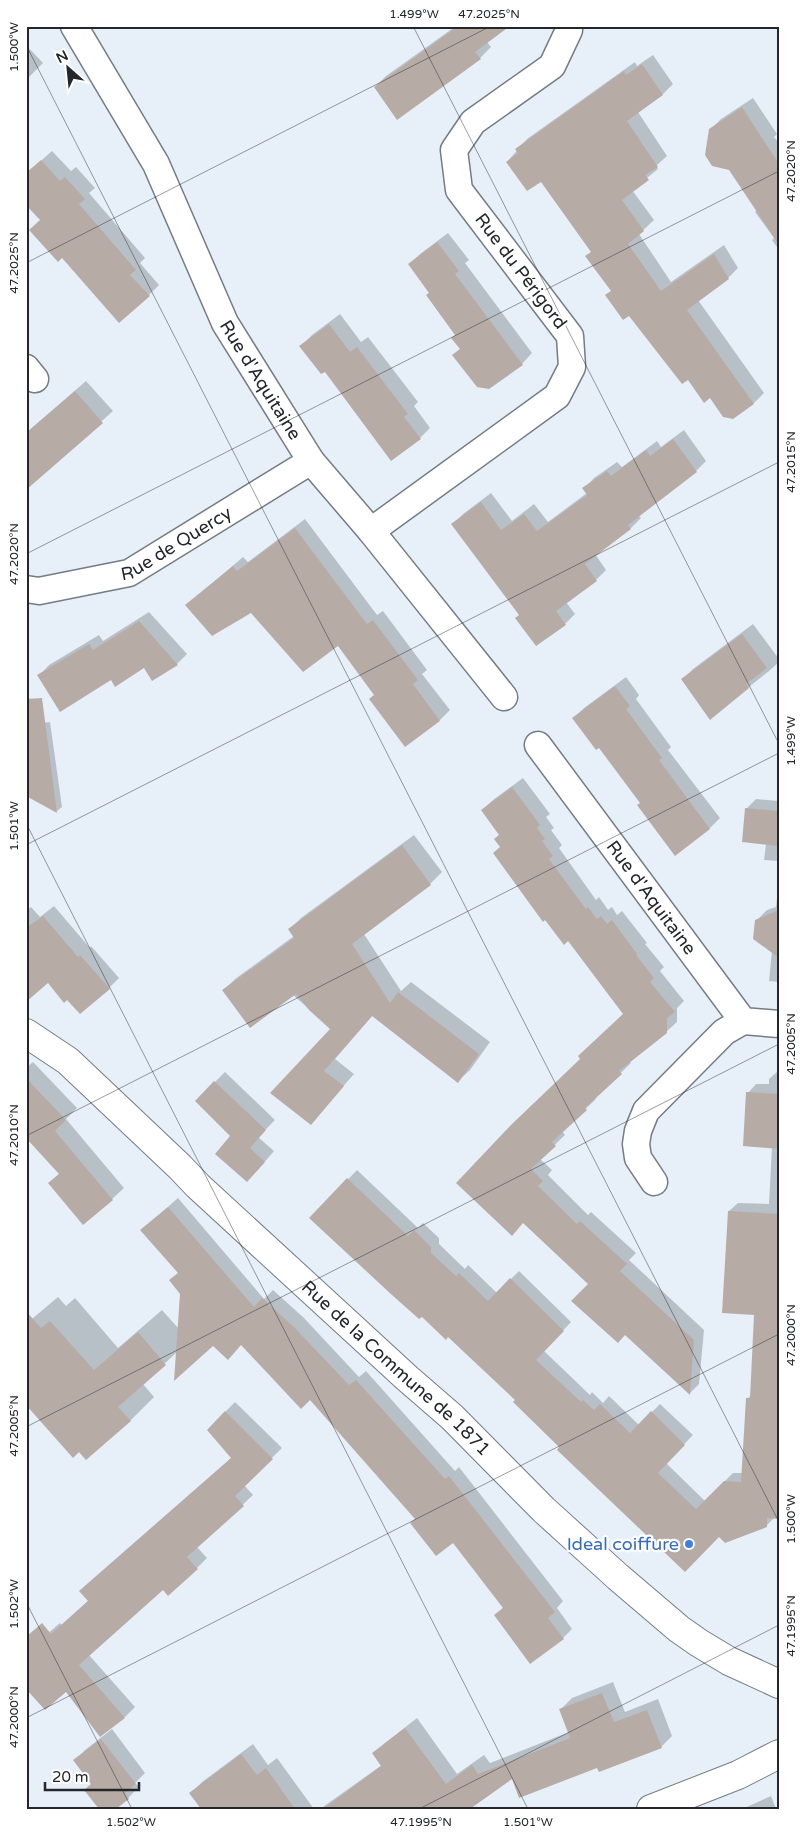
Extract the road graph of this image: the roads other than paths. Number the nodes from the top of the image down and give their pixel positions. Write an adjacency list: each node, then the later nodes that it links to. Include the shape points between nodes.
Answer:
1 (74, 26): 3 (street, Rue d'Aquitaine, via 156,164 225,323)
2 (568, 26): 4 (street, Rue du Périgord, via 552,66 473,122 454,150 459,190 570,336 572,367 558,396)
3 (311, 461): 4 (street, Rue d'Aquitaine); 5 (street, Rue de Quercy, via 129,573 39,591)
4 (371, 531): 6 (street, Rue d'Aquitaine)
5 (26, 589)
6 (504, 697)
7 (538, 745): 8 (street, Rue d'Aquitaine)
8 (743, 1021): 9 (street); 11 (street, via 724,1032 646,1111 636,1144 638,1158)
9 (779, 1024)
10 (26, 1033): 12 (street, Rue de la Commune de 1871, via 68,1061 205,1193 452,1417 544,1510 618,1577 699,1643)
11 (654, 1182)
12 (779, 1684)
13 (779, 1754): 14 (street)
14 (658, 1808)

